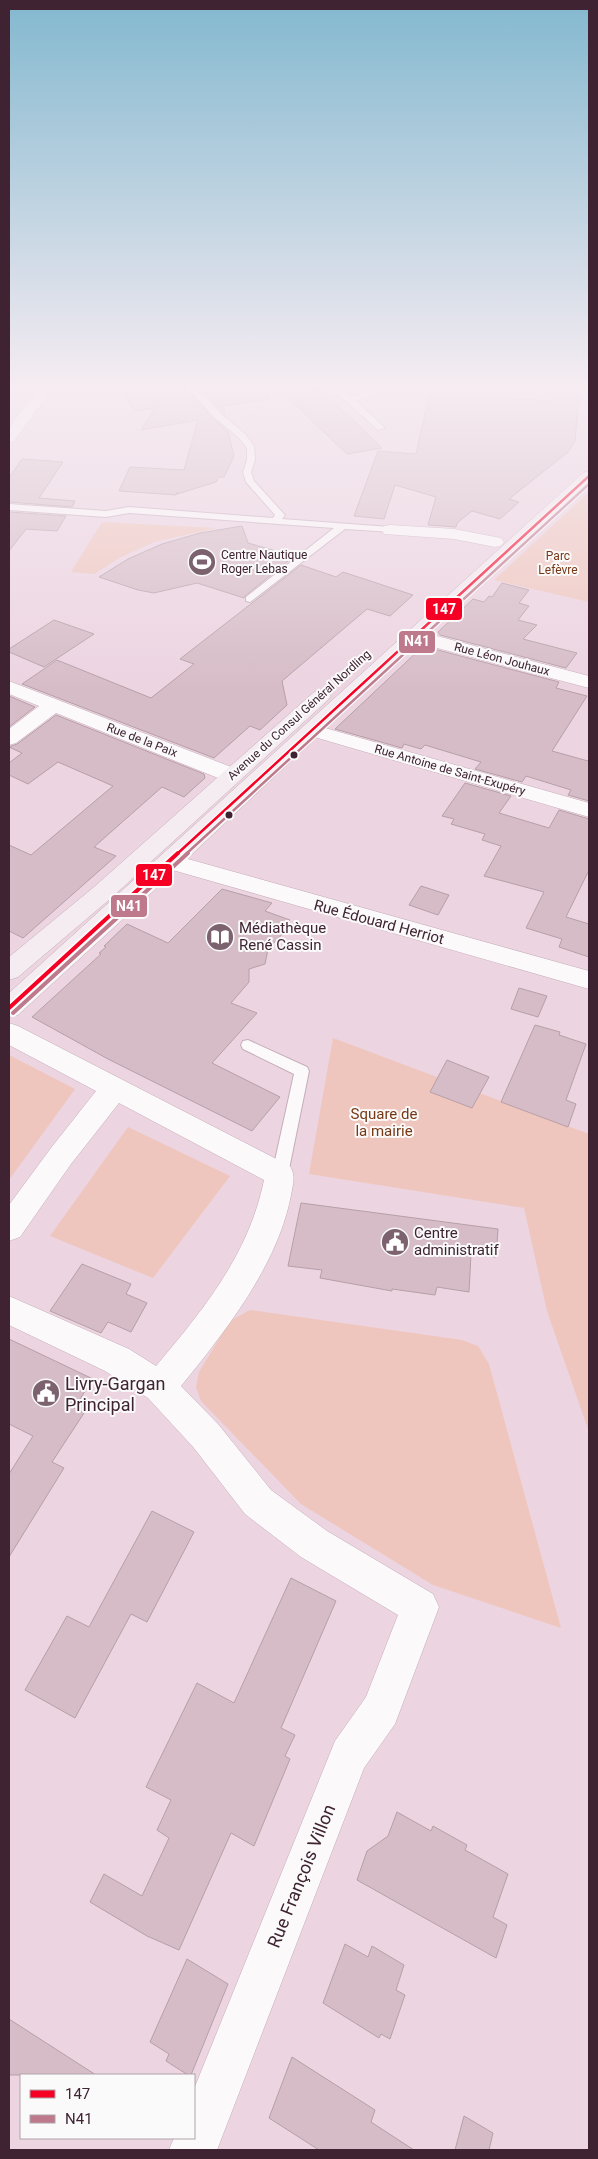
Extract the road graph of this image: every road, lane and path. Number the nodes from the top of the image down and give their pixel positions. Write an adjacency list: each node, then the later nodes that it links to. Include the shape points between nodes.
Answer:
1 (254, 487): 5 (lane, via 280,515)
2 (557, 487): 8 (main road, Avenue du Consul Général Nordling)
3 (578, 487): 10 (main road, Avenue du Consul Général Nordling)
4 (9, 507): 5 (lane, via 106,514 129,510)
5 (277, 520): 6 (lane)
6 (343, 526): 7 (lane); 9 (lane)
7 (390, 530): 8 (street, via 406,536)
8 (489, 547): 16 (main road, Avenue du Consul Général Nordling)
9 (250, 599)
10 (414, 636): 11 (street, Rue Léon Jouhaux); 14 (main road, Avenue du Consul Général Nordling)
11 (589, 682)
12 (9, 687): 13 (street, Rue de la Paix)
13 (53, 706): 15 (street); 16 (street, Rue de la Paix)
14 (311, 730): 17 (street, Rue Antoine de Saint-Exupéry); 18 (main road, Avenue du Consul Général Nordling)
15 (9, 739)
16 (231, 775): 19 (main road, Avenue du Consul Général Nordling)
17 (589, 810)
18 (170, 862): 20 (street, Rue Édouard Herriot); 21 (main road, Avenue du Consul Général Nordling)
19 (9, 971)
20 (589, 980)
21 (9, 1008)
22 (9, 1032): 24 (street)
23 (248, 1045): 25 (lane, via 302,1071)
24 (114, 1089): 25 (street); 26 (street)
25 (280, 1174): 28 (street, via 264,1232 231,1296)
26 (9, 1228)
27 (9, 1310): 28 (street, via 117,1360)
28 (160, 1387): 29 (street, Rue François Villon, via 206,1436 258,1502 314,1544 420,1607 381,1710 349,1755)
29 (193, 2150)

